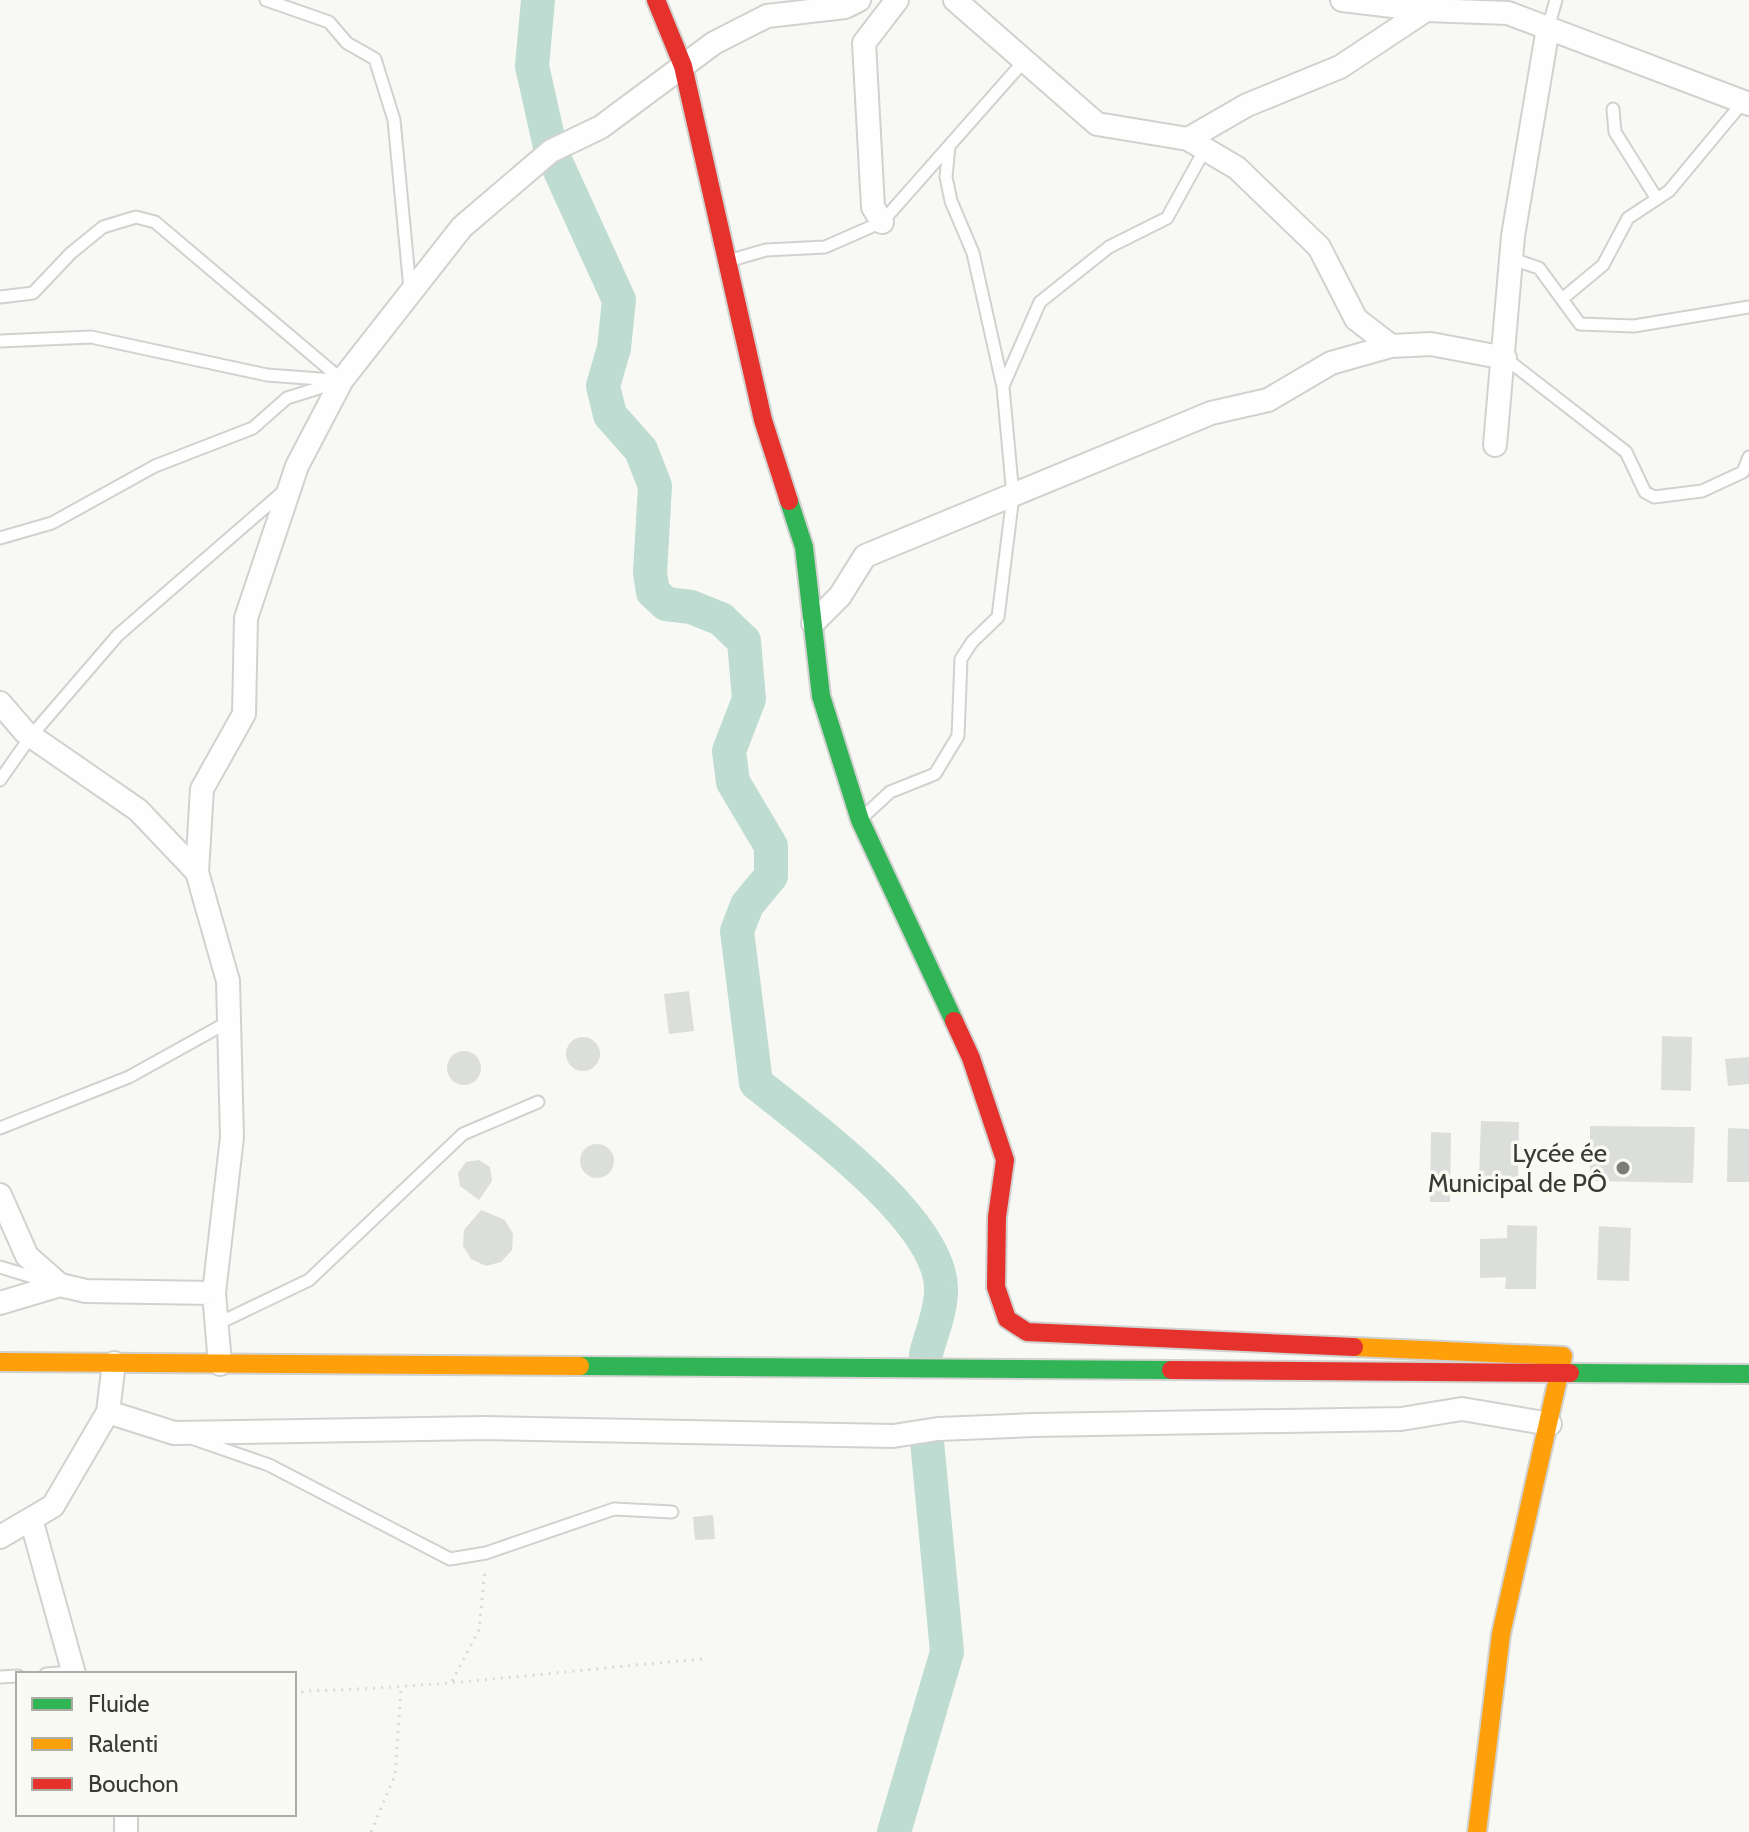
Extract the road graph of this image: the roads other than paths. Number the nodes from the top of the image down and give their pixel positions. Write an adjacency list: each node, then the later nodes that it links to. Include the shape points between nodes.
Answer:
1 (266, 0): 21 (lane, via 329,22 347,43 375,59 394,120)
2 (656, 0): 12 (main road)
3 (859, 0): 12 (street, via 845,7 767,16)
4 (897, 0): 18 (street, via 864,43 873,207)
5 (955, 0): 11 (street)
6 (1342, 0): 9 (street)
7 (1556, 0): 10 (lane)
8 (1495, 6): 9 (street); 10 (street)
9 (1426, 10): 15 (street, via 1340,67 1247,105)
10 (1548, 28): 13 (street); 19 (street)
11 (1024, 61): 15 (street, via 1097,124); 16 (lane)
12 (683, 66): 20 (main road); 21 (street, via 601,127 551,151 462,227)
13 (1746, 103): 17 (lane)
14 (1613, 109): 17 (lane, via 1615,132)
15 (1196, 144): 26 (street, via 1237,168 1319,247 1356,319); 29 (lane, via 1167,218 1109,247 1040,302)
16 (949, 146): 18 (lane); 29 (lane, via 946,177 951,201 973,253)
17 (1657, 199): 23 (lane, via 1628,218 1603,265)
18 (882, 222): 20 (lane, via 825,247 766,250)
19 (1512, 259): 23 (lane, via 1539,268); 27 (street)
20 (728, 261): 35 (main road, via 763,420 804,547)
21 (410, 294): 28 (street)
22 (0, 297): 28 (lane, via 33,293 103,227 136,217 155,222)
23 (1562, 299): 24 (lane, via 1580,324 1634,326)
24 (1749, 307)
25 (0, 341): 28 (lane, via 91,337 267,375)
26 (1391, 346): 27 (street, via 1431,344); 33 (street, via 1331,363 1268,400 1211,413)
27 (1505, 358): 30 (street); 31 (lane, via 1626,452 1645,492 1654,497 1702,491 1743,472)
28 (342, 380): 32 (street); 34 (lane, via 287,398 253,428 155,466 52,523)
29 (1003, 387): 33 (lane)
30 (1495, 445)
31 (1749, 457)
32 (291, 485): 37 (lane, via 118,635); 40 (street, via 246,618 244,714 202,789)
33 (1013, 496): 35 (street, via 865,556 840,596); 39 (lane, via 998,617 961,659 958,736 935,774 890,792)
34 (0, 538)
35 (813, 623): 39 (main road, via 821,696)
36 (0, 703): 37 (street)
37 (31, 736): 38 (lane); 40 (street, via 138,810)
38 (0, 780)
39 (860, 820): 53 (main road, via 971,1058 1005,1160 996,1287 1007,1319 1027,1332 1563,1356)
40 (197, 872): 41 (street, via 228,981)
41 (229, 1021): 43 (lane, via 129,1077); 47 (street, via 232,1137)
42 (538, 1102): 49 (lane, via 463,1134 309,1280)
43 (0, 1128)
44 (0, 1195): 46 (street, via 27,1256)
45 (0, 1267): 46 (lane)
46 (60, 1285): 47 (street, via 86,1291); 48 (street)
47 (214, 1293): 49 (street)
48 (0, 1303)
49 (216, 1324): 52 (street)
50 (0, 1362): 51 (main road)
51 (114, 1363): 52 (main road); 55 (street)
52 (220, 1364): 53 (main road)
53 (1559, 1372): 54 (main road); 56 (main road)
54 (1749, 1374)
55 (108, 1412): 57 (street); 59 (street, via 53,1506)
56 (1550, 1424): 57 (street, via 1462,1409 1401,1419 1034,1425 893,1436 485,1428); 62 (main road, via 1501,1634)
57 (174, 1433): 58 (lane, via 269,1465 450,1559 486,1553 614,1509)
58 (672, 1512)
59 (31, 1519): 60 (street); 61 (street)
60 (0, 1537)
61 (73, 1672)
62 (1477, 1832)

